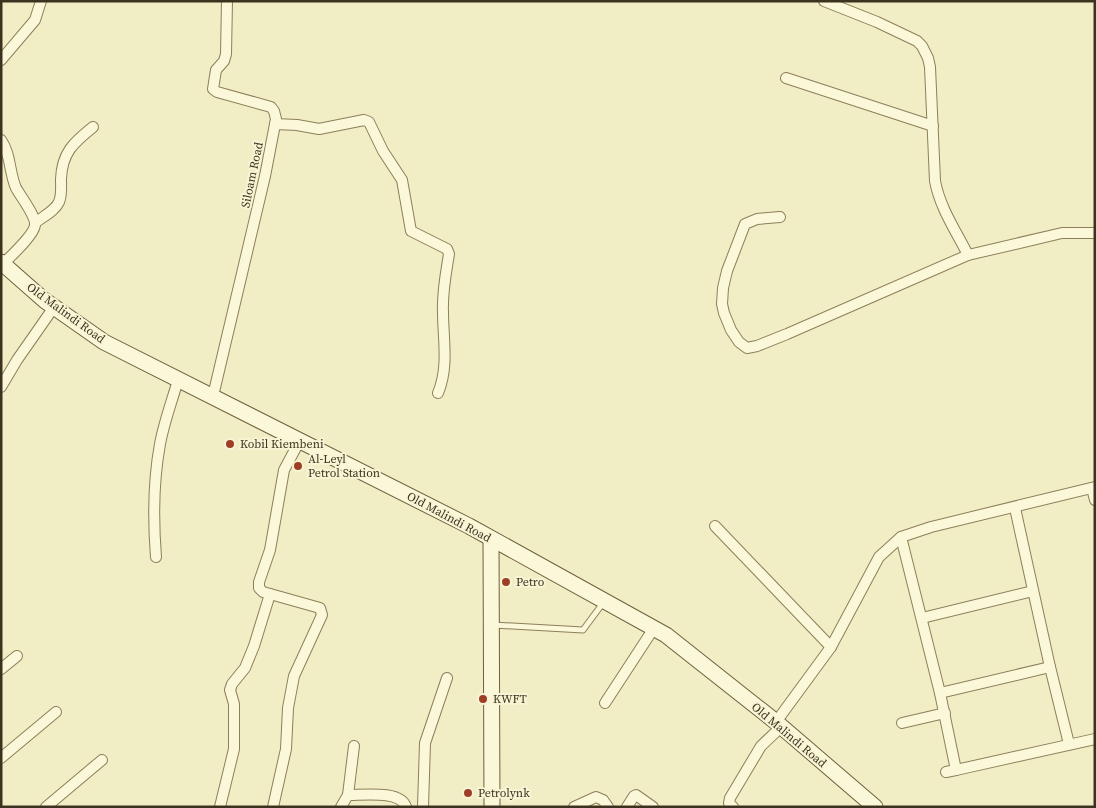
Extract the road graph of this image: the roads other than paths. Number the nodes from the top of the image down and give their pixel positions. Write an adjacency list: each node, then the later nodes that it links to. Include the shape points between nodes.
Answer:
1 (41, 1): 4 (street, via 35,20)
2 (227, 1): 6 (street, via 226,54 216,70 213,88 217,92 270,106 274,111)
3 (824, 1): 7 (street, via 900,32 922,46 930,67)
4 (1, 60)
5 (786, 78): 7 (street)
6 (275, 124): 18 (street, via 319,129 364,120 369,122 402,180 411,231 447,249 443,312 445,362); 19 (street, Siloam Road, via 266,176)
7 (933, 126): 13 (street, via 936,190)
8 (92, 127): 11 (street, via 66,155 60,201)
9 (1, 140): 11 (street, via 13,180)
10 (780, 217): 13 (street, via 757,218 745,224 727,271 722,297 724,313 739,342 746,348 787,334)
11 (35, 223): 14 (street, via 33,232)
12 (1095, 233): 13 (street, via 1062,233)
13 (968, 255)
14 (2, 263): 15 (main road, Old Malindi Road)
15 (54, 307): 16 (main road, Old Malindi Road, via 104,342); 17 (street)
16 (178, 380): 19 (main road, Old Malindi Road); 27 (street, via 158,459 153,507)
17 (1, 388)
18 (438, 393)
19 (213, 396): 20 (main road, Old Malindi Road)
20 (299, 442): 26 (main road, Old Malindi Road); 29 (street, via 284,470 270,550 260,582 260,590)
21 (1093, 487): 22 (street); 23 (street)
22 (1095, 500)
23 (1014, 508): 25 (street); 28 (street)
24 (715, 526): 34 (street)
25 (901, 537): 31 (street); 34 (street, via 879,558)
26 (491, 539): 30 (main road, Old Malindi Road); 32 (main road)
27 (156, 557)
28 (1033, 591): 31 (street); 36 (street)
29 (270, 594): 53 (street, via 245,668 230,690 234,704 234,749); 54 (street, via 320,608 322,612 294,676 286,749)
30 (605, 600): 32 (lane, via 583,630); 33 (main road, Old Malindi Road)
31 (922, 618): 39 (street)
32 (491, 625): 58 (main road)
33 (654, 628): 40 (street); 44 (main road, Old Malindi Road, via 678,643)
34 (831, 647): 44 (street)
35 (17, 656): 37 (street)
36 (1050, 667): 39 (street); 46 (street)
37 (1, 669)
38 (447, 678): 57 (street, via 425,743)
39 (940, 694): 42 (street)
40 (605, 703)
41 (56, 712): 48 (street)
42 (944, 713): 43 (street); 46 (street, via 951,771)
43 (902, 723)
44 (779, 725): 51 (main road, Old Malindi Road); 63 (street, via 761,746 730,798)
45 (1095, 738): 46 (street)
46 (1069, 744)
47 (354, 746): 50 (street)
48 (1, 758)
49 (102, 760): 52 (street)
50 (348, 795): 55 (street); 56 (street, via 390,795 404,801)
51 (869, 805)
52 (46, 807)
53 (220, 807)
54 (273, 807)
55 (341, 807)
56 (406, 807)
57 (423, 807)
58 (492, 807)
59 (574, 807): 60 (street, via 596,798 603,800)
60 (608, 807)
61 (627, 807): 62 (street, via 636,795)
62 (653, 807)
63 (732, 807)

